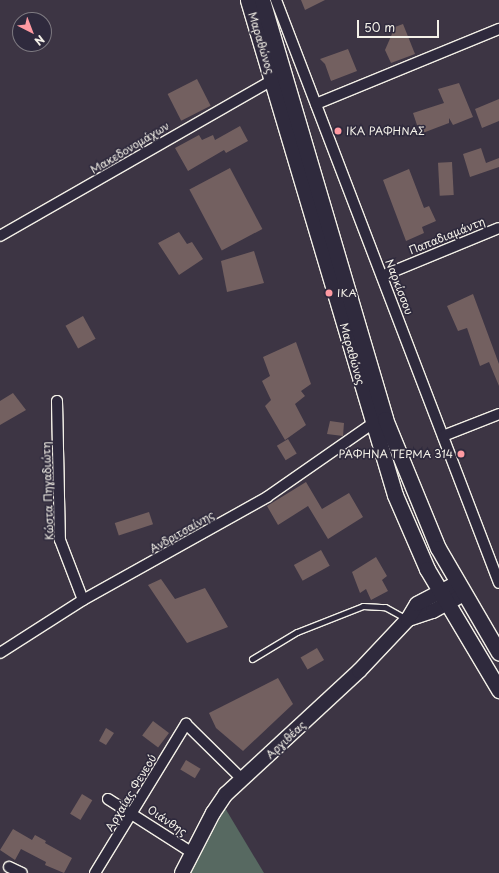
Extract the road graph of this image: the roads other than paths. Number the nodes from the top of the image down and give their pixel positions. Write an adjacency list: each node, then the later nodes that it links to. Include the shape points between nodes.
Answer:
1 (248, 0): 5 (main road, Μαραθώνος)
2 (262, 0): 15 (main road, Μαραθώνος, via 385,419 423,514)
3 (276, 0): 6 (street, Ναρκίσσου)
4 (499, 29): 6 (street)
5 (272, 80): 8 (street, Μακεδονομάχων); 12 (main road, Μαραθώνος)
6 (316, 104): 9 (street, Ναρκίσσου)
7 (499, 228): 9 (street, Παπαδιαμάντη)
8 (0, 236)
9 (382, 276): 13 (street, Ναρκίσσου)
10 (57, 400): 17 (street, Κώστα Πηγαδιώτη, via 60,540)
11 (499, 414): 13 (street)
12 (372, 424): 16 (main road, Μαραθώνος, via 406,523); 17 (street, Ανδριτσαίνης, via 267,497)
13 (443, 436): 14 (street, Ναρκίσσου)
14 (499, 583)
15 (460, 589): 16 (street, Αργιθέας); 18 (street); 21 (main road, Μαραθώνος)
16 (439, 590): 18 (main road, Μαραθώνος); 19 (street, Αργιθέας, via 417,604)
17 (83, 600): 20 (street, Ανδριτσαίνης)
18 (446, 604): 19 (street); 23 (main road, Μαραθώνος)
19 (408, 619): 22 (lane, via 385,606 363,606 297,632); 24 (street, Αργιθέας, via 359,671)
20 (0, 653)
21 (499, 653)
22 (252, 659)
23 (499, 690)
24 (242, 778): 26 (street, Αρχαίας Φενεού, via 186,724); 27 (street, Αργιθέας, via 217,807)
25 (108, 799): 26 (street, Οιάνθης)
26 (133, 813): 27 (street, Οιάνθης); 30 (street, Αρχαίας Φενεού)
27 (191, 852): 31 (street, Αργιθέας)
28 (9, 867): 29 (street)
29 (22, 873)
30 (95, 873)
31 (182, 873)

